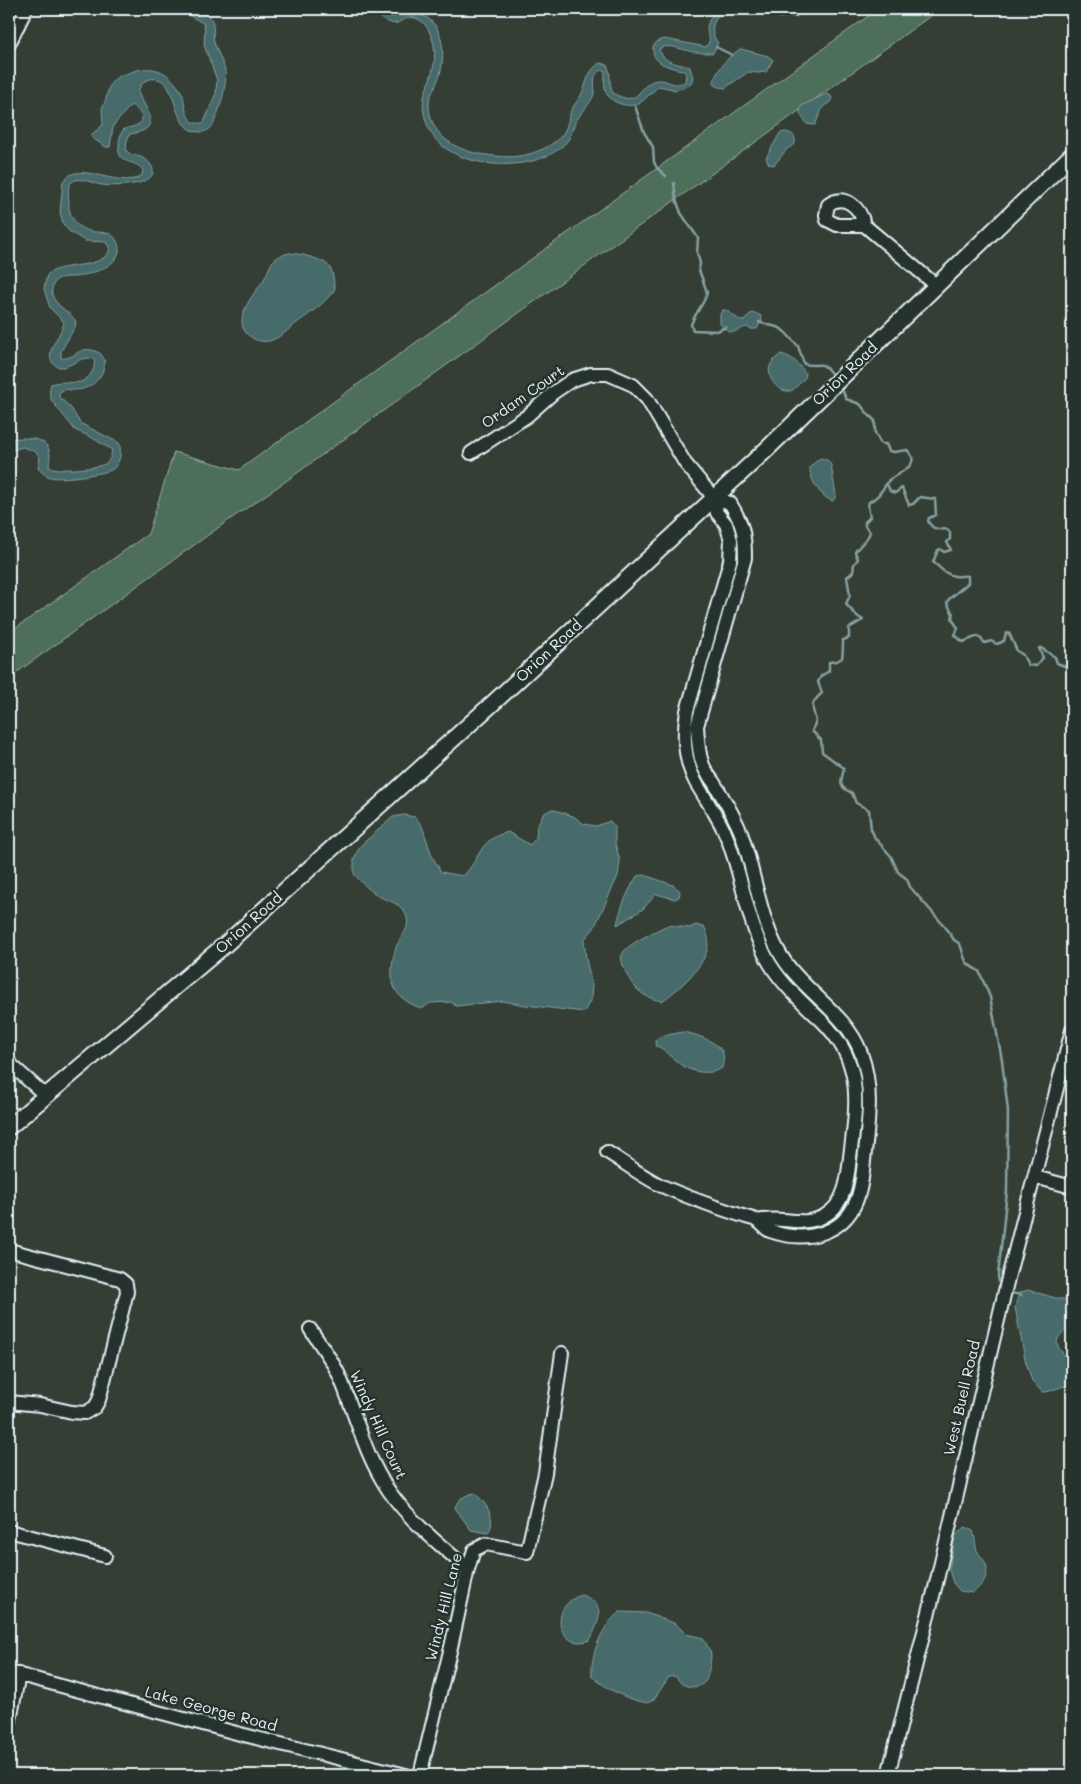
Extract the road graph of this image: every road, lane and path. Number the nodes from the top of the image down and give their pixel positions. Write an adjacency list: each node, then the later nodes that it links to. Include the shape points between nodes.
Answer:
1 (26, 9): 2 (street)
2 (9, 44)
3 (1072, 156): 5 (main road, Orion Road)
4 (864, 225): 5 (street)
5 (937, 286): 7 (main road, Orion Road)
6 (471, 452): 7 (street, Ordam Court, via 521,420 572,380 591,374 608,374 634,384 647,399 685,463)
7 (714, 498): 8 (street, via 730,503); 9 (street); 20 (main road, Orion Road, via 262,912)
8 (743, 530): 9 (street); 11 (street, via 745,558)
9 (729, 535): 10 (street, via 730,560)
10 (724, 583): 11 (street); 12 (street)
11 (736, 587): 13 (street)
12 (686, 716): 13 (street); 15 (street, via 687,757 695,780 720,821)
13 (699, 719): 14 (street, via 702,764 732,812)
14 (750, 862): 15 (street); 16 (street, via 767,924)
15 (737, 866): 17 (street, via 755,931)
16 (788, 966): 17 (street); 22 (street, via 848,1028 856,1041 867,1074)
17 (778, 976): 21 (street, via 837,1037 844,1049 855,1091)
18 (1072, 1030): 25 (street, West Buell Road)
19 (9, 1064): 20 (street)
20 (46, 1096): 23 (main road, Orion Road)
21 (855, 1121): 22 (street); 27 (street, via 848,1175 843,1194 835,1207 817,1220 798,1222 770,1218)
22 (868, 1122): 27 (street, via 859,1194 848,1215 838,1224 817,1236 804,1237 769,1230)
23 (9, 1127)
24 (606, 1152): 27 (street, via 660,1185)
25 (1035, 1177): 26 (street); 39 (street, West Buell Road)
26 (1072, 1187)
27 (758, 1221)
28 (9, 1250): 31 (street, via 120,1279 126,1284 127,1292 95,1407 85,1413)
29 (310, 1329): 34 (street, Windy Hill Court, via 333,1362 352,1414 388,1489 408,1515)
30 (562, 1353): 34 (street, Windy Hill Lane, via 545,1473 527,1552 486,1544 474,1550)
31 (9, 1402)
32 (9, 1530): 33 (street)
33 (105, 1556)
34 (468, 1569): 38 (street, Windy Hill Lane)
35 (14, 1673): 36 (street); 37 (street, Lake George Road)
36 (9, 1724)
37 (406, 1775)
38 (420, 1775)
39 (888, 1775)

